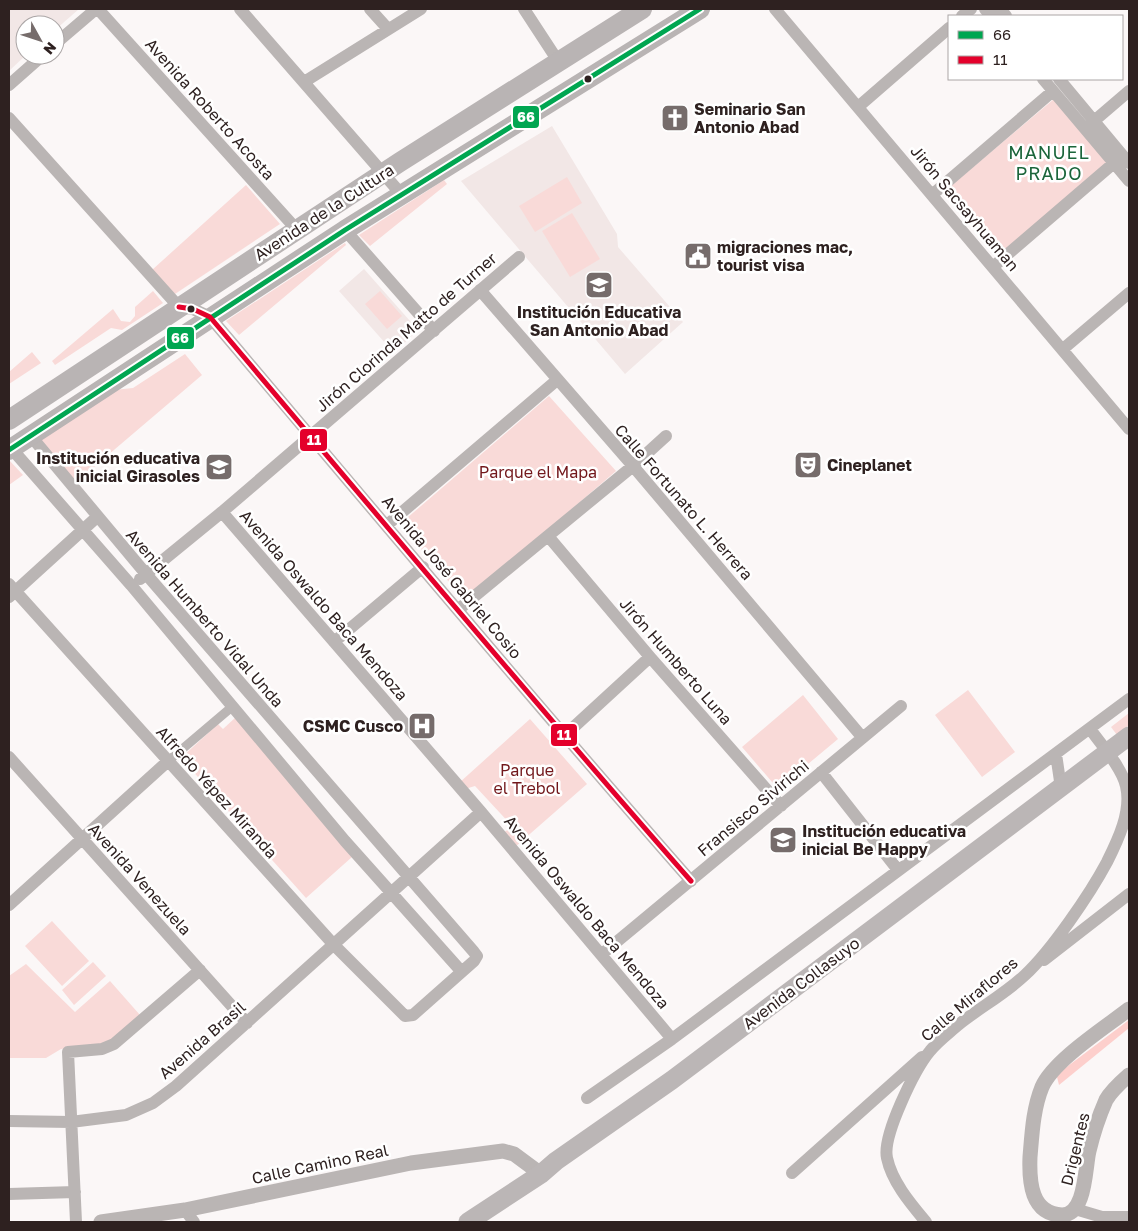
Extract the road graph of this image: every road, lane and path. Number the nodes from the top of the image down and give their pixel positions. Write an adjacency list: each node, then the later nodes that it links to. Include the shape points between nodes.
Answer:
1 (97, 9): 11 (street); 30 (street, Avenida Roberto Acosta)
2 (242, 9): 16 (street)
3 (370, 9): 9 (street)
4 (421, 9): 9 (street)
5 (524, 9): 12 (street)
6 (642, 9): 12 (highway, Avenida de la Cultura)
7 (700, 9): 28 (highway, Avenida de la Cultura)
8 (775, 9): 20 (street, Jirón Sacsayhuaman)
9 (388, 29): 16 (street)
10 (948, 29): 20 (street)
11 (65, 36)
12 (558, 61): 25 (highway, Avenida de la Cultura)
13 (32, 65): 17 (street)
14 (1044, 80): 18 (street)
15 (1059, 80): 22 (street)
16 (304, 82): 25 (street)
17 (9, 85)
18 (1053, 91): 22 (street); 27 (street)
19 (1129, 91): 22 (street)
20 (858, 107): 27 (street, Jirón Sacsayhuaman)
21 (9, 118): 35 (street)
22 (1089, 125): 23 (street); 24 (street)
23 (1114, 163): 26 (street); 32 (street)
24 (1129, 163)
25 (378, 167): 28 (street); 30 (highway, Avenida de la Cultura)
26 (1129, 181)
27 (933, 194): 32 (street, Jirón Sacsayhuaman)
28 (402, 195): 29 (highway, Avenida de la Cultura)
29 (344, 230): 36 (highway, Avenida de la Cultura); 37 (street)
30 (298, 231): 35 (highway, Avenida de la Cultura)
31 (519, 257): 33 (street, Jirón Clorinda Matto de Turner)
32 (994, 266): 38 (street, Jirón Sacsayhuaman)
33 (480, 290): 37 (street, Jirón Clorinda Matto de Turner); 39 (street, Calle Fortunato L. Herrera)
34 (1129, 293): 38 (street)
35 (178, 307): 36 (street, Avenida José Gabriel Cosio, via 193,309); 40 (highway, Avenida de la Cultura)
36 (210, 318): 42 (highway, Avenida de la Cultura); 43 (street, Avenida José Gabriel Cosio)
37 (434, 330): 43 (street, Jirón Clorinda Matto de Turner)
38 (1063, 349): 41 (street, Jirón Sacsayhuaman)
39 (557, 380): 46 (street, Calle Fortunato L. Herrera); 49 (street)
40 (9, 420)
41 (1129, 429)
42 (30, 435): 45 (highway, Avenida de la Cultura); 48 (street, Avenida Humberto Vidal Unda)
43 (311, 435): 47 (street, Jirón Clorinda Matto de Turner); 49 (street, Avenida José Gabriel Cosio)
44 (666, 436): 46 (street)
45 (10, 449): 50 (street)
46 (633, 466): 51 (street); 65 (street, Calle Fortunato L. Herrera)
47 (222, 512): 53 (street, Jirón Clorinda Matto de Turner); 57 (street, Avenida Oswaldo Baca Mendoza)
48 (97, 517): 50 (street); 53 (street, Avenida Humberto Vidal Unda)
49 (387, 525): 52 (street, Avenida José Gabriel Cosio)
50 (83, 530): 54 (street); 55 (street)
51 (548, 536): 56 (street); 58 (street, Jirón Humberto Luna)
52 (422, 566): 56 (street, Avenida José Gabriel Cosio); 57 (street)
53 (146, 574): 54 (street, Jirón Clorinda Matto de Turner); 77 (street, Avenida Humberto Vidal Unda)
54 (131, 585): 60 (street)
55 (11, 591): 69 (street, Alfredo Yépez Miranda)
56 (459, 609): 63 (street, Avenida José Gabriel Cosio)
57 (334, 642): 73 (street, Avenida Oswaldo Baca Mendoza)
58 (650, 657): 63 (street); 72 (street, Jirón Humberto Luna)
59 (1129, 700): 62 (street)
60 (233, 706): 69 (street); 79 (street)
61 (901, 706): 65 (street, Fransisco Sivirichi)
62 (1090, 728): 66 (street, Calle Miraflores); 67 (street)
63 (564, 736): 78 (street, Avenida José Gabriel Cosio)
64 (1129, 736): 66 (main road, Avenida Collasuyo)
65 (862, 737): 70 (street, Fransisco Sivirichi)
66 (1107, 753): 71 (main road, Avenida Collasuyo); 74 (street, Calle Miraflores, via 1126,785)
67 (1056, 754): 71 (street); 76 (street)
68 (9, 757): 75 (street, Avenida Venezuela)
69 (167, 762): 75 (street); 82 (street, Alfredo Yépez Miranda)
70 (821, 772): 72 (street, Fransisco Sivirichi); 76 (street)
71 (1061, 788): 96 (main road, Avenida Collasuyo, via 672,1080)
72 (781, 806): 78 (street, Fransisco Sivirichi)
73 (482, 812): 77 (street, Avenida Brasil); 83 (street, Avenida Oswaldo Baca Mendoza)
74 (1128, 815): 86 (street, Calle Miraflores, via 1099,878)
75 (82, 838): 81 (street); 84 (street, Avenida Venezuela)
76 (898, 870): 89 (street)
77 (409, 877): 79 (street, Avenida Brasil); 85 (street, Avenida Humberto Vidal Unda, via 476,956)
78 (691, 881): 83 (street, Fransisco Sivirichi)
79 (391, 893): 82 (street, Avenida Brasil); 85 (street)
80 (1129, 894): 86 (street)
81 (9, 905)
82 (334, 945): 85 (street, Alfredo Yépez Miranda, via 406,1016 413,1015); 88 (street, Avenida Brasil)
83 (602, 954): 89 (street, Avenida Oswaldo Baca Mendoza)
84 (200, 970): 88 (street, Avenida Venezuela); 94 (street, via 114,1044 102,1049 68,1052)
85 (461, 971)
86 (1025, 975): 90 (street, Calle Miraflores)
87 (1129, 1009): 99 (street, via 1064,1060 1043,1086 1040,1095 1032,1131 1030,1166 1033,1197 1040,1208 1050,1214 1064,1215)
88 (247, 1023): 94 (street, Avenida Brasil, via 176,1086 153,1102 126,1114)
89 (672, 1039): 92 (street)
90 (930, 1051): 95 (street); 105 (street, Calle Miraflores, via 895,1114 886,1141 886,1158 893,1176)
91 (1129, 1076): 99 (street, Drigentes, via 1107,1098 1089,1151 1083,1194)
92 (587, 1098)
93 (9, 1121): 94 (street, Avenida Brasil)
94 (71, 1122): 97 (street)
95 (792, 1173)
96 (541, 1174): 100 (street, Calle Camino Real, via 514,1154 503,1151 411,1162); 104 (main road, Avenida Collasuyo)
97 (75, 1192): 98 (street); 102 (street)
98 (9, 1194)
99 (1075, 1209): 101 (street, via 1102,1217)
100 (190, 1216): 103 (street, Calle Camino Real)
101 (1129, 1217)
102 (76, 1222)
103 (101, 1222)
104 (468, 1222)
105 (926, 1222)

